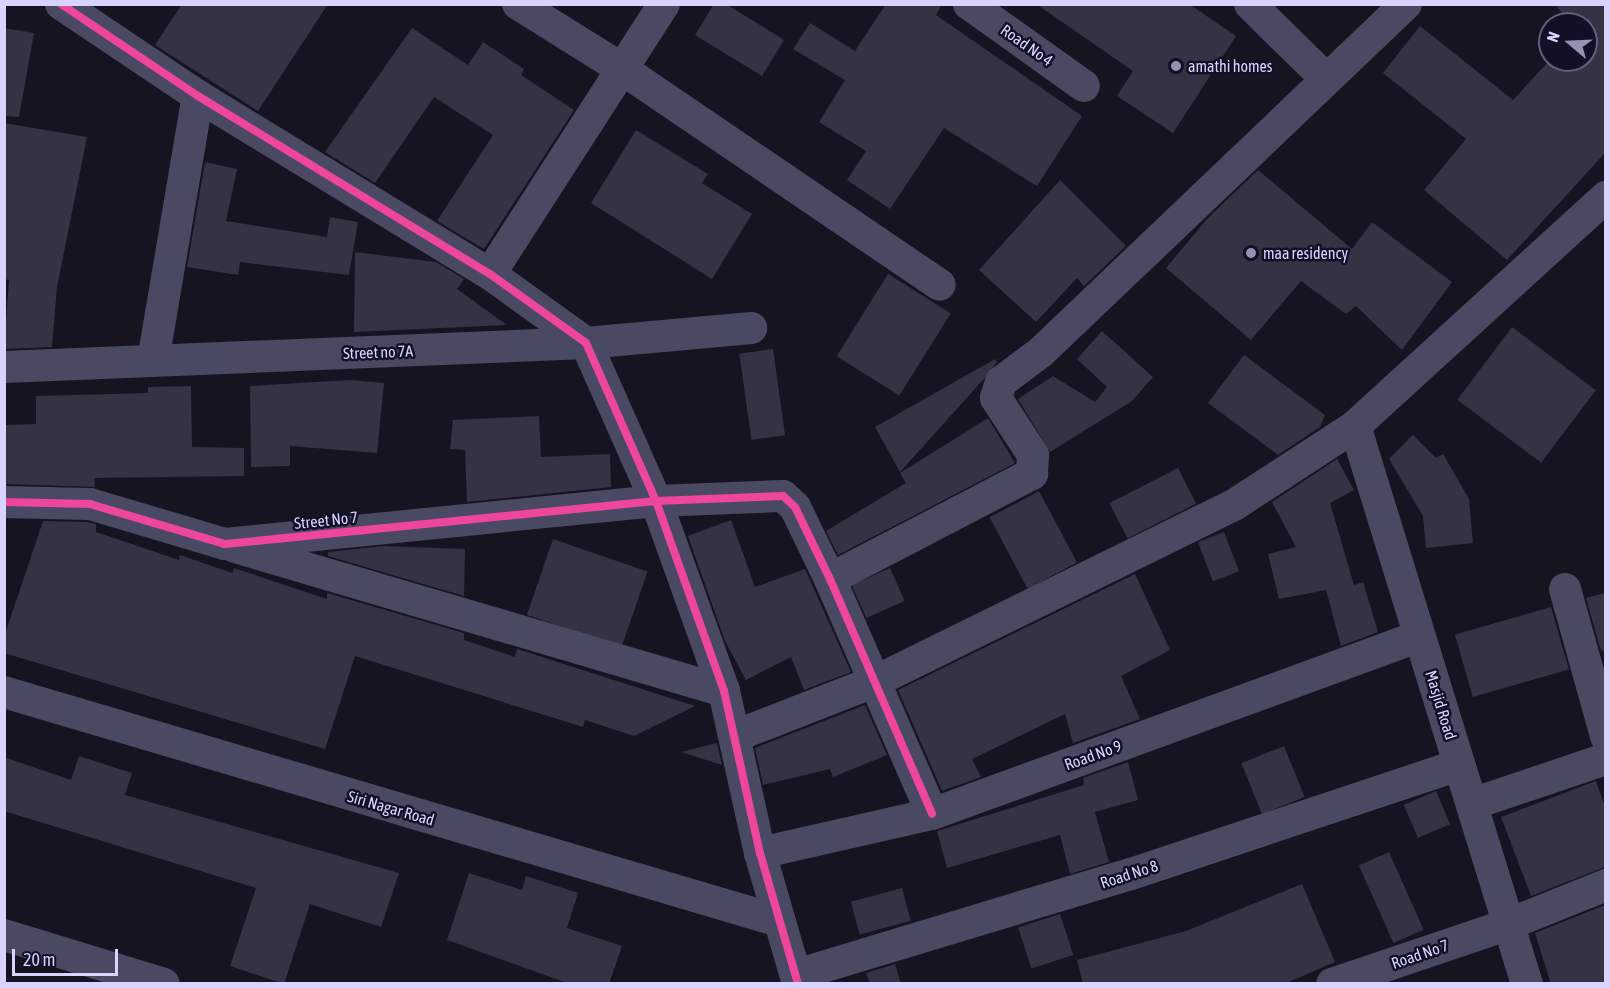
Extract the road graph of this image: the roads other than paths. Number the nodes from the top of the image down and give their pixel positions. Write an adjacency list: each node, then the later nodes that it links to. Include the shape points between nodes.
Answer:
1 (61, 4): 10 (street)
2 (518, 4): 7 (street)
3 (664, 4): 7 (street)
4 (969, 4): 9 (street, Road No 4)
5 (1250, 4): 8 (street)
6 (1406, 4): 8 (street)
7 (622, 69): 12 (street); 13 (street)
8 (1325, 78): 22 (street, via 1041,352 1001,382 996,398 1033,455 1032,474)
9 (1084, 86)
10 (198, 96): 12 (street); 16 (street)
11 (1605, 197): 18 (street)
12 (490, 274): 15 (street)
13 (940, 285)
14 (751, 328): 15 (street, Street no 7A)
15 (586, 343): 16 (street, Street no 7A); 19 (street)
16 (153, 361): 17 (street, Street no 7A)
17 (4, 367)
18 (1355, 426): 24 (street, Masjid Road); 25 (street, via 1234,505)
19 (656, 501): 21 (street, Street No 7); 22 (street, Street No 7, via 783,496 795,507); 26 (street)
20 (4, 502): 21 (street, Street No 7, via 90,504)
21 (225, 544): 26 (street)
22 (830, 579): 25 (street, Street No 7)
23 (1565, 589): 29 (street)
24 (1420, 636): 31 (street, Masjid Road); 33 (street, Road No 9)
25 (876, 681): 28 (street); 33 (street, Street No 7)
26 (724, 691): 28 (street)
27 (4, 692): 36 (street, Siri Nagar Road)
28 (735, 736): 34 (street)
29 (1605, 736)
30 (1605, 759): 32 (street)
31 (1459, 765): 32 (street, Masjid Road); 39 (street, Road No 8)
32 (1472, 804): 37 (street, Masjid Road)
33 (932, 814): 34 (street, Road No 9)
34 (760, 853): 36 (street)
35 (1605, 885): 37 (street, Road No 7)
36 (779, 921): 39 (street)
37 (1509, 924): 41 (street, Road No 7); 42 (street, Masjid Road)
38 (4, 935): 40 (street)
39 (797, 979)
40 (164, 984)
41 (1332, 984)
42 (1527, 984)

